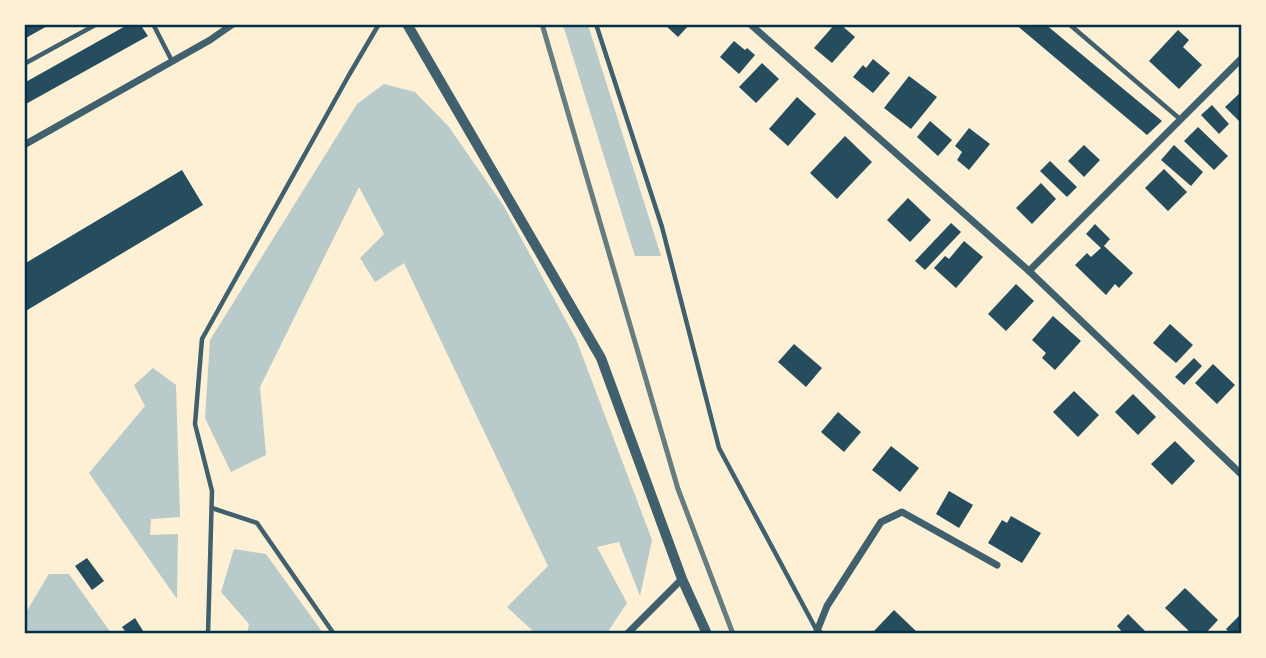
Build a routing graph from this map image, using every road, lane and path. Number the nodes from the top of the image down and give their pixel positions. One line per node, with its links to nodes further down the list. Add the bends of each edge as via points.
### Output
1 (97, 24): 11 (lane)
2 (153, 24): 10 (lane)
3 (233, 24): 10 (street)
4 (379, 24): 16 (lane, via 202,339 195,424 212,491)
5 (407, 24): 18 (street, via 601,358)
6 (596, 24): 19 (lane, via 662,227 719,448)
7 (750, 24): 14 (street)
8 (1069, 24): 12 (lane)
9 (1241, 58): 12 (street)
10 (172, 61): 13 (street)
11 (24, 64)
12 (1180, 119): 14 (street)
13 (24, 145)
14 (1030, 271): 15 (street)
15 (1241, 475)
16 (212, 509): 20 (lane); 21 (lane, via 257,523)
17 (997, 565): 19 (street, via 902,512 881,522 827,606)
18 (682, 579): 22 (street); 23 (street)
19 (819, 632)
20 (208, 634)
21 (334, 634)
22 (627, 634)
23 (707, 634)

